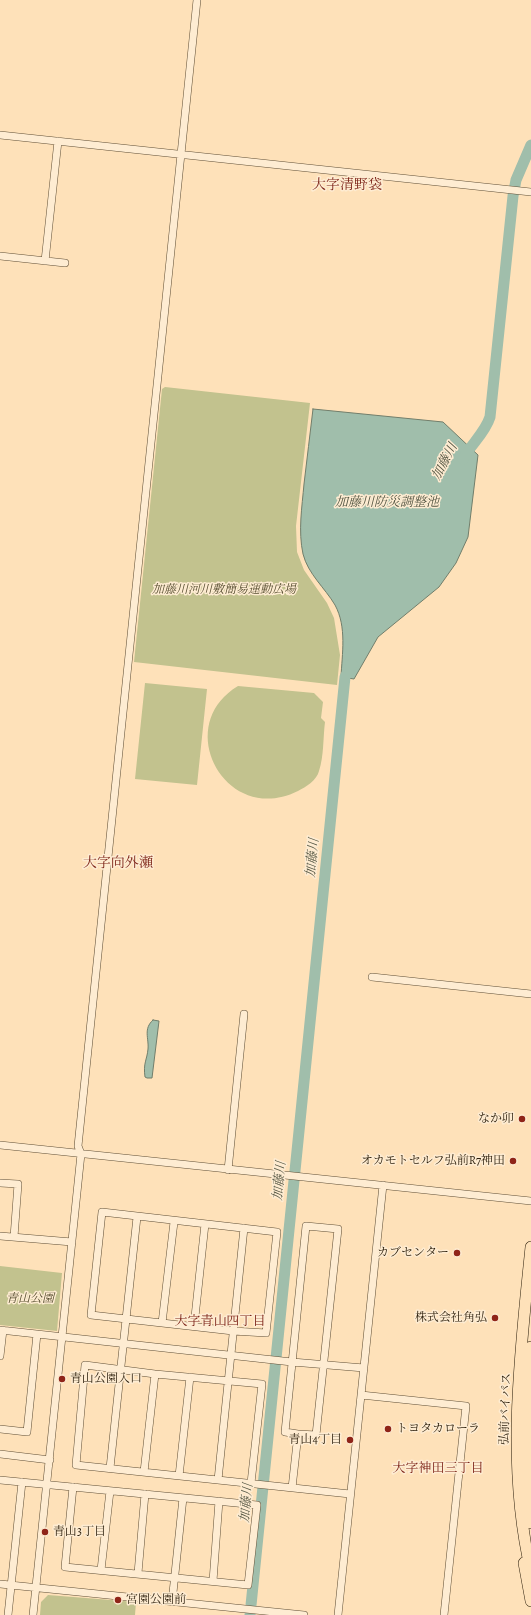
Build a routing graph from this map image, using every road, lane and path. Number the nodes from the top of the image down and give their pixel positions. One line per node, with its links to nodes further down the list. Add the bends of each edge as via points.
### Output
1 (197, 0): 4 (street)
2 (0, 135): 3 (street)
3 (58, 141): 4 (street); 7 (street)
4 (181, 154): 5 (street); 13 (street, via 78,1146)
5 (531, 192)
6 (0, 256): 7 (street)
7 (45, 261): 8 (street)
8 (65, 263)
9 (372, 977): 10 (street)
10 (531, 994)
11 (244, 1014): 14 (street)
12 (0, 1145): 13 (street)
13 (80, 1154): 14 (street); 24 (street)
14 (228, 1170): 16 (street)
15 (0, 1183): 23 (street, via 18,1184)
16 (383, 1185): 17 (street); 40 (street)
17 (531, 1201)
18 (137, 1217): 19 (street); 26 (street); 26 (street, via 102,1212 96,1267 91,1315)
19 (174, 1222): 20 (street); 27 (street)
20 (205, 1224): 21 (street); 28 (street)
21 (244, 1228): 30 (street); 30 (street, via 277,1232 266,1333)
22 (0, 1236): 23 (street)
23 (14, 1237): 24 (street)
24 (72, 1242): 32 (street)
25 (531, 1247): 64 (highway, 弘前バイパス, via 518,1394 518,1472)
26 (126, 1319): 27 (street); 33 (street)
27 (162, 1323): 28 (street)
28 (194, 1326): 30 (street)
29 (1, 1330): 31 (street); 36 (street)
30 (233, 1331): 35 (street)
31 (37, 1334): 32 (street); 45 (street, via 27,1432)
32 (63, 1338): 33 (street); 48 (street)
33 (123, 1343): 35 (street); 39 (street)
34 (531, 1347): 64 (highway, 弘前バイパス, via 527,1403)
35 (231, 1355): 37 (street); 43 (street)
36 (0, 1356)
37 (292, 1362): 38 (street); 38 (street, via 306,1226 338,1229); 46 (street, via 285,1432)
38 (324, 1365): 40 (street); 46 (street, via 316,1435)
39 (120, 1368): 41 (street); 49 (street); 49 (street, via 85,1365 76,1465)
40 (364, 1368): 44 (street)
41 (155, 1374): 42 (street); 50 (street)
42 (190, 1377): 43 (street); 51 (street)
43 (228, 1381): 53 (street); 55 (street, via 262,1384)
44 (361, 1395): 61 (street); 80 (street, via 466,1406)
45 (0, 1429)
46 (298, 1434): 58 (street)
47 (0, 1454): 48 (street)
48 (50, 1460): 56 (street)
49 (110, 1468): 50 (street)
50 (144, 1472): 51 (street)
51 (179, 1476): 53 (street)
52 (0, 1480): 54 (street)
53 (218, 1480): 55 (street)
54 (22, 1482): 56 (street); 71 (street)
55 (254, 1483): 58 (street)
56 (47, 1484): 57 (street); 72 (street)
57 (73, 1487): 59 (street); 65 (street, via 64,1567)
58 (292, 1488): 61 (street)
59 (110, 1491): 60 (street); 65 (street)
60 (145, 1494): 62 (street); 67 (street)
61 (350, 1494): 79 (street)
62 (183, 1498): 63 (street); 68 (street)
63 (219, 1502): 69 (street); 69 (street, via 257,1505 248,1585)
64 (528, 1519): 66 (highway, 弘前バイパス); 73 (highway, via 524,1562)
65 (101, 1570): 67 (street)
66 (531, 1572)
67 (138, 1573): 68 (street)
68 (174, 1577): 69 (street); 74 (street)
69 (213, 1581)
70 (0, 1584): 71 (street)
71 (12, 1585): 72 (street); 76 (street)
72 (36, 1588): 74 (street); 77 (street)
73 (531, 1601)
74 (172, 1602): 75 (street)
75 (226, 1611): 78 (street, via 247,1610)
76 (8, 1615)
77 (33, 1615)
78 (304, 1615)
79 (338, 1615)
80 (444, 1615)

